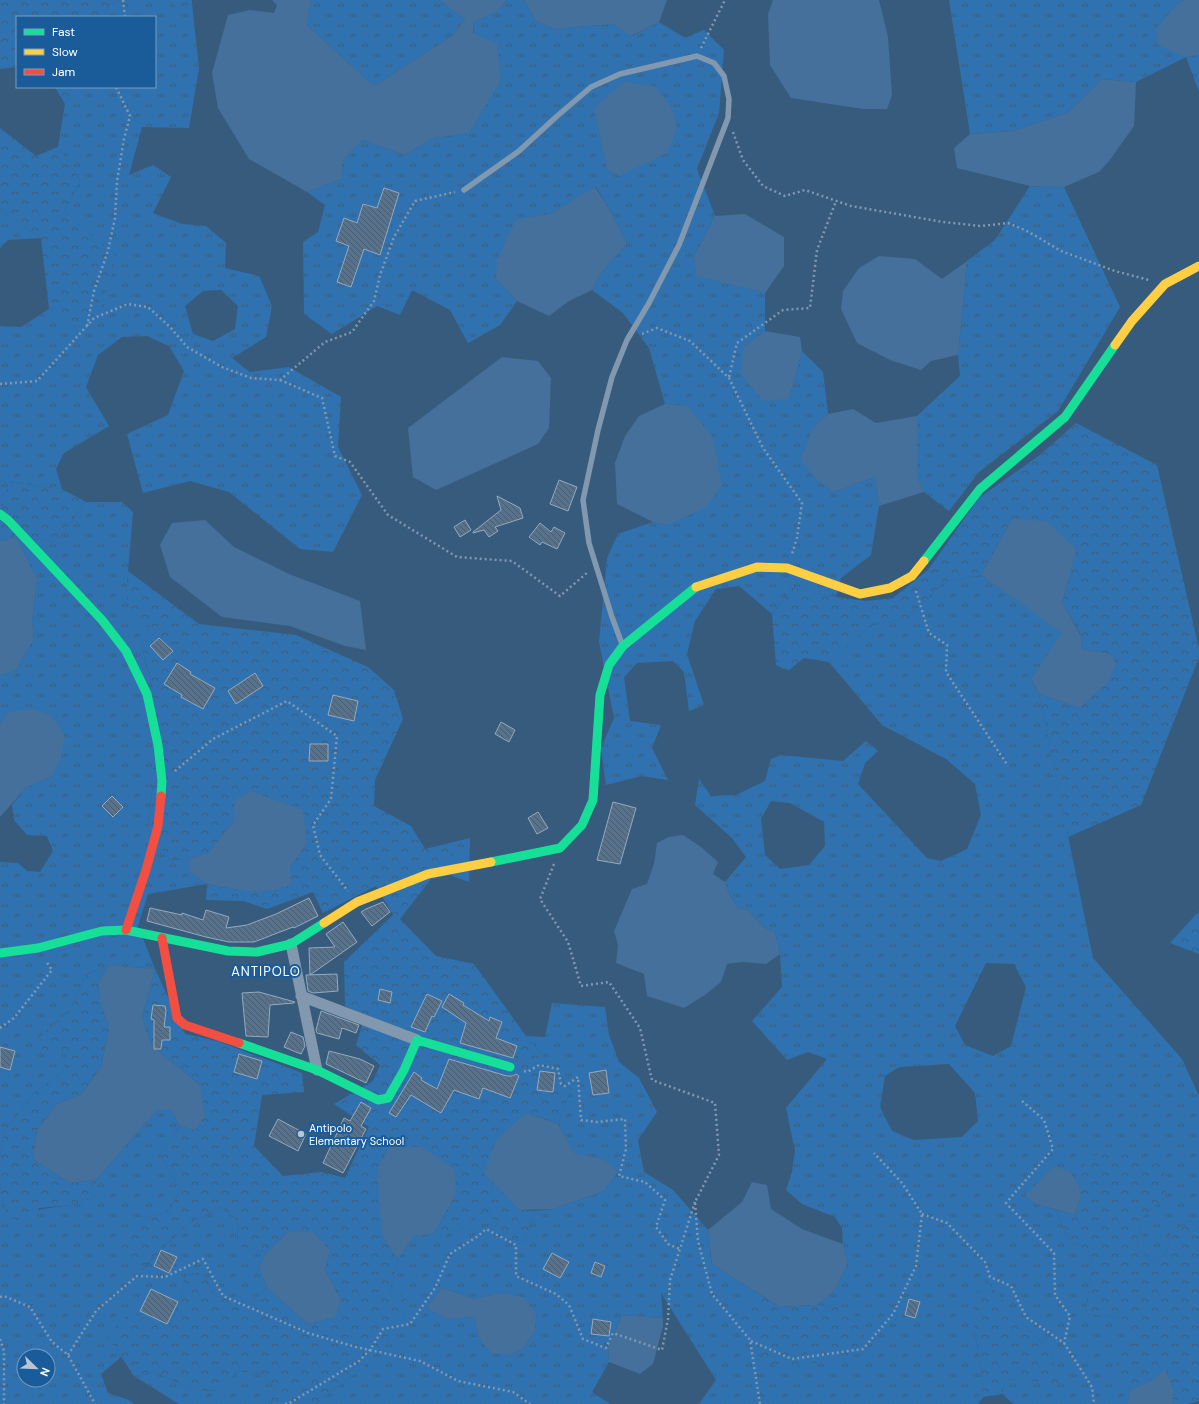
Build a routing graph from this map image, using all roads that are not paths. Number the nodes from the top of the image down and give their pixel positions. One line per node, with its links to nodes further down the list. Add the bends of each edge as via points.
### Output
1 (464, 190): 4 (lane, via 519,151 591,87 620,74 696,56 714,63 724,76 729,99 728,118 679,245 627,340 612,377 583,500 589,543)
2 (1199, 266): 4 (street, via 1165,284 1132,321 1065,417 980,489 912,576 890,588 860,594 787,568 757,567 697,586)
3 (0, 514): 5 (street, via 102,620 126,651 147,694 158,745 162,781 158,826)
4 (623, 646): 7 (street, via 609,665 600,695 593,800 582,825 560,848 428,874 357,902)
5 (126, 930): 6 (street); 8 (street, via 102,931 38,948)
6 (162, 938): 7 (street, via 228,951 257,952); 12 (street, via 177,1018 185,1025)
7 (291, 944): 9 (street)
8 (0, 954)
9 (301, 996): 10 (street); 12 (street)
10 (417, 1040): 11 (street); 12 (street, via 397,1085 388,1098 378,1100)
11 (510, 1067)
12 (317, 1070)

